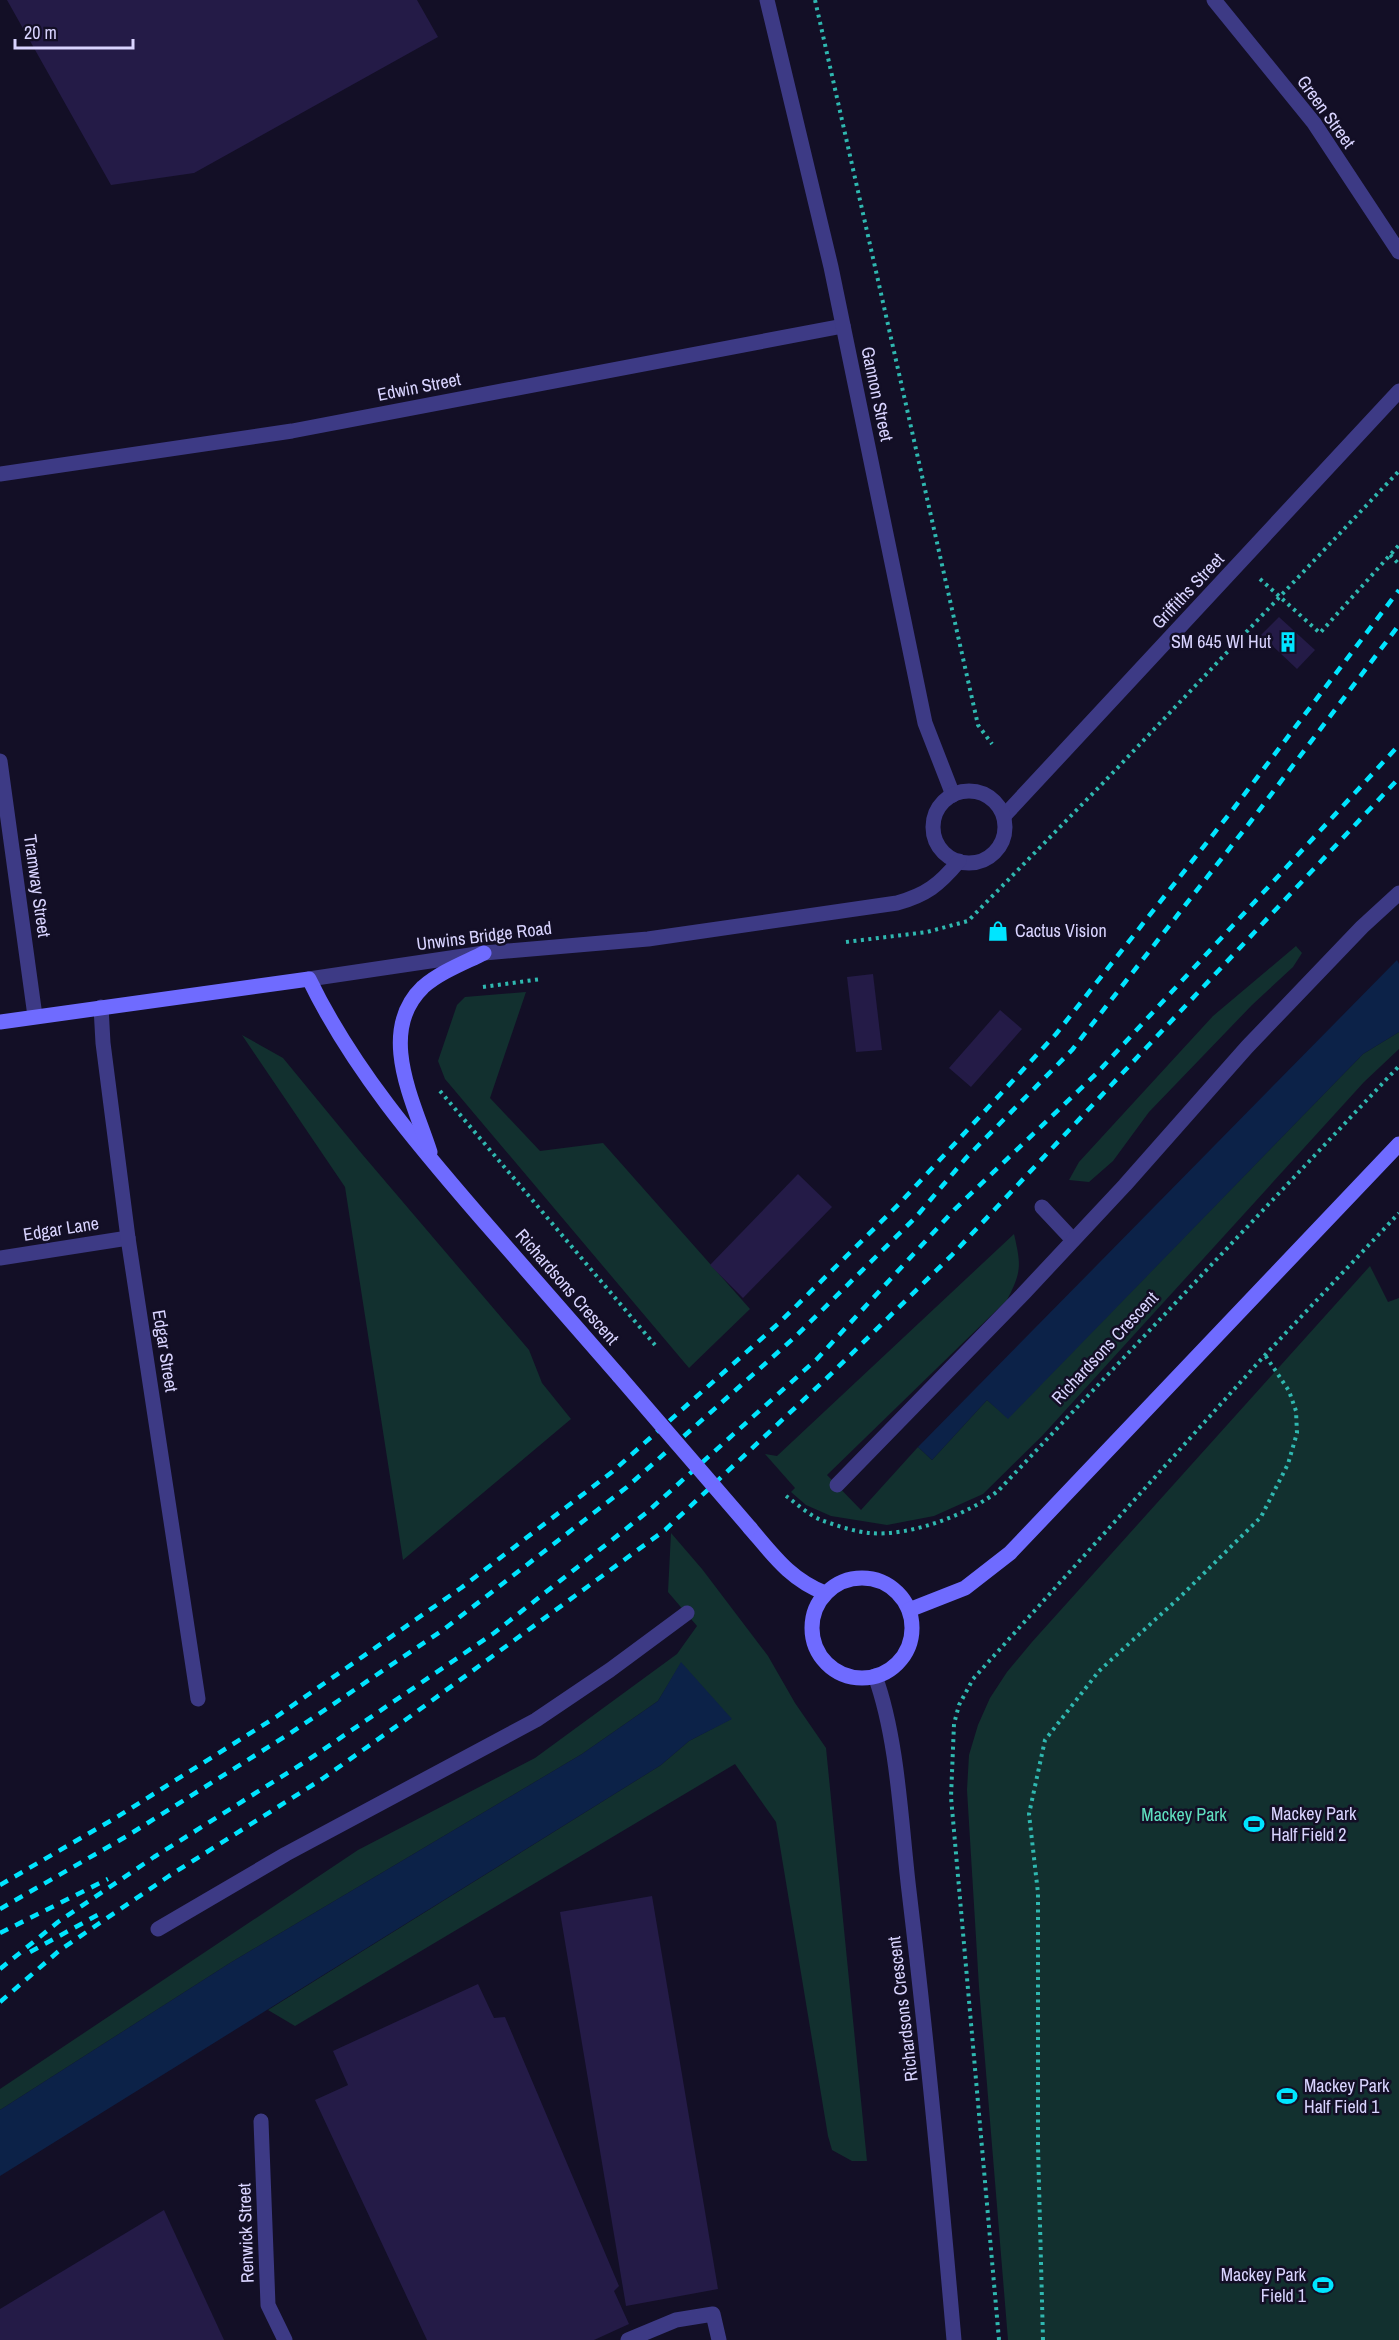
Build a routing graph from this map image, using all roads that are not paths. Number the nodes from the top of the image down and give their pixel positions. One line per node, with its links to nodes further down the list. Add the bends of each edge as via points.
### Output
1 (766, 0): 4 (street, Gannon Street)
2 (1214, 0): 3 (street, Green Street, via 1314,123)
3 (1399, 252)
4 (843, 326): 6 (street, Edwin Street, via 292,431); 8 (street, Gannon Street, via 925,723)
5 (1399, 391): 9 (street, Griffiths Street)
6 (0, 474)
7 (0, 760): 15 (street, Tramway Street)
8 (953, 795): 9 (street, via 973,791 983,794 992,799); 10 (street, via 938,810 933,830 941,849)
9 (1004, 816): 10 (street, via 1006,827 999,848 981,861)
10 (959, 861): 12 (street, Unwins Bridge Road, via 932,889 897,903 648,939)
11 (1399, 892): 21 (street, via 1247,1047)
12 (484, 953): 13 (street, Unwins Bridge Road); 18 (main road, via 423,987 413,999 400,1030 403,1067)
13 (309, 979): 14 (main road, Unwins Bridge Road); 18 (main road, Richardsons Crescent, via 346,1046)
14 (100, 1007): 15 (main road, Unwins Bridge Road); 20 (street, Edgar Street)
15 (35, 1016): 16 (main road, Unwins Bridge Road)
16 (0, 1022)
17 (1399, 1144): 25 (main road, via 1010,1553 965,1588)
18 (434, 1164): 24 (main road, Richardsons Crescent, bridge, via 787,1571)
19 (1042, 1207): 21 (street)
20 (128, 1238): 22 (street, Edgar Lane); 28 (street, Edgar Street)
21 (1073, 1240): 23 (street)
22 (0, 1258)
23 (837, 1485)
24 (825, 1593): 25 (main road, via 838,1583 871,1578 887,1585); 27 (main road, via 812,1622 812,1638 818,1653 843,1674)
25 (909, 1610): 27 (main road, via 910,1643 896,1664)
26 (687, 1613): 29 (street, via 536,1720 286,1854)
27 (875, 1676): 34 (street, Richardsons Crescent, via 884,1700 896,1778 930,2071)
28 (198, 1699)
29 (158, 1929)
30 (261, 2121): 31 (street, Renwick Street, via 268,2306)
31 (285, 2340)
32 (628, 2340): 33 (street, via 676,2320 713,2314)
33 (719, 2340)
34 (954, 2340)

